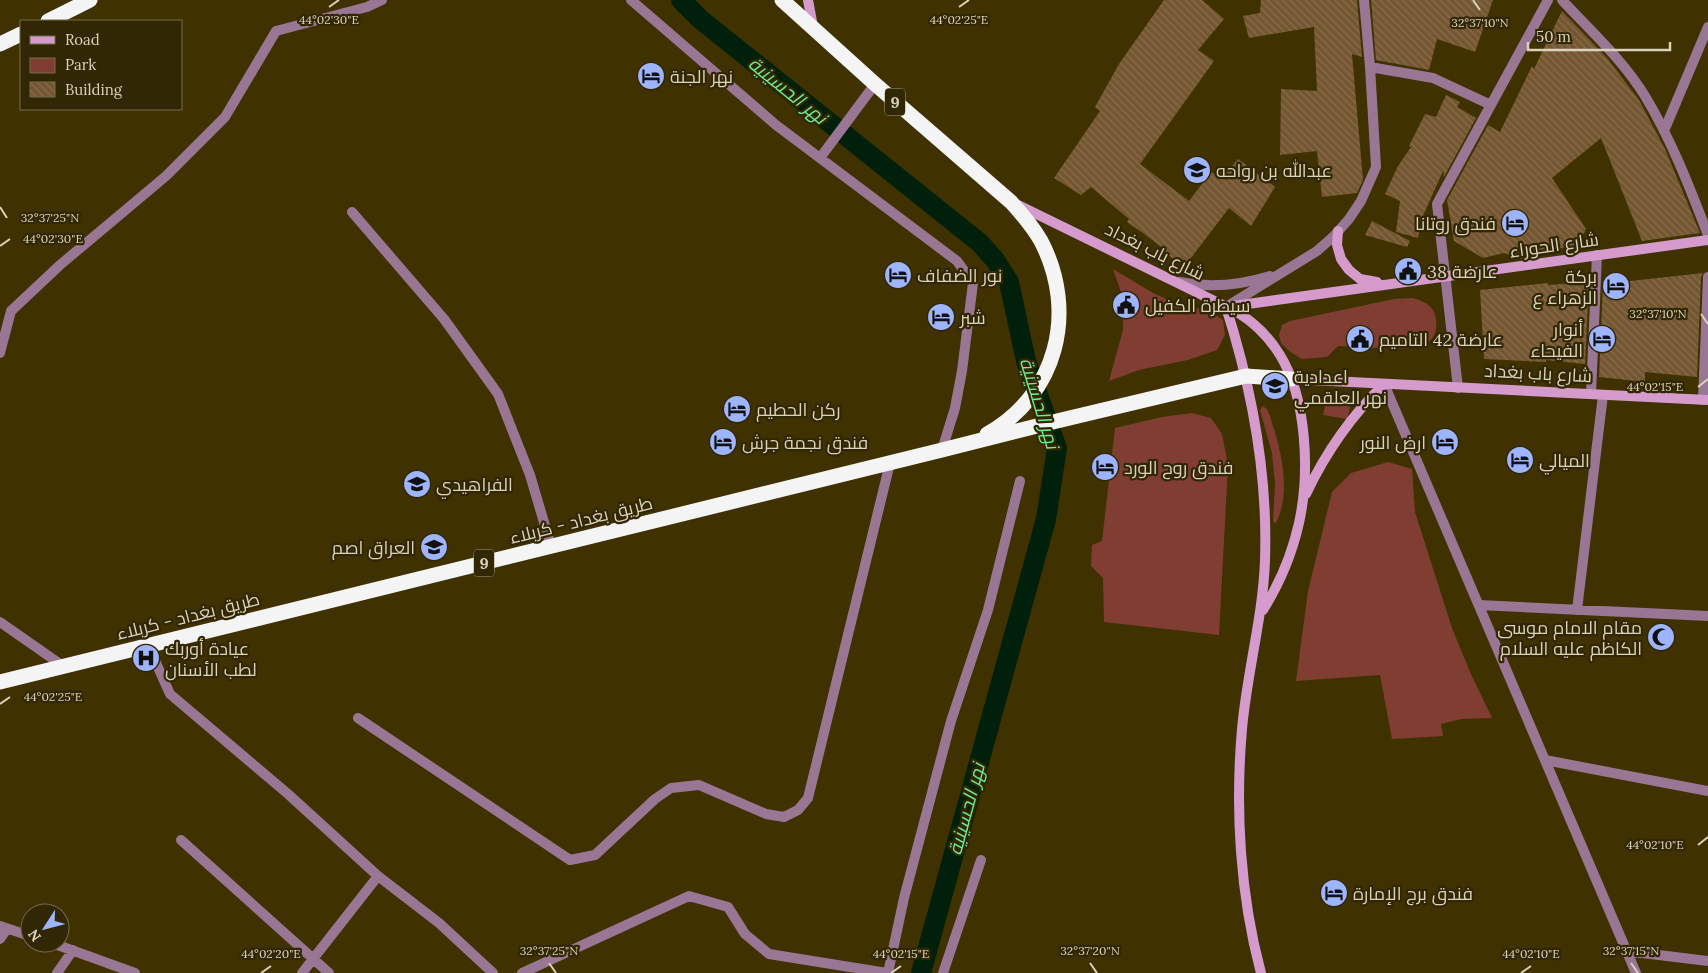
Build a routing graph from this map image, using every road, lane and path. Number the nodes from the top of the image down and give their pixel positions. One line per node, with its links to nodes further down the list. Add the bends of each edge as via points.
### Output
1 (90, 0): 9 (highway)
2 (382, 0): 31 (street, via 367,7 276,31 225,116 166,176 60,265 11,312)
3 (631, 0): 18 (street, via 776,126)
4 (782, 0): 11 (highway, شارع باب بغداد / 9)
5 (808, 0): 11 (main road)
6 (1364, 0): 14 (street)
7 (1548, 0): 16 (street)
8 (1562, 0): 17 (street, via 1644,94)
9 (50, 20)
10 (1708, 27): 17 (street)
11 (813, 28): 15 (highway, شارع باب بغداد / 9)
12 (20, 34): 13 (highway)
13 (0, 44)
14 (1370, 67): 16 (street, via 1434,78); 21 (street, via 1376,167 1361,200)
15 (874, 84): 18 (street); 19 (highway, شارع باب بغداد / 9)
16 (1491, 105): 26 (street, via 1437,204)
17 (1664, 131): 22 (street)
18 (820, 158): 40 (street, via 957,261 973,283 962,371)
19 (1010, 202): 28 (main road, شارع باب بغداد); 39 (highway, 9, via 1041,242 1053,272 1057,335 1046,375 1026,403)
20 (352, 212): 44 (street, via 444,318 498,394 530,475)
21 (1338, 231): 25 (street); 29 (main road, via 1337,246 1349,270 1360,279)
22 (1708, 235)
23 (1708, 240): 24 (main road, شارع الحوراء)
24 (1597, 255): 26 (main road, شارع الحوراء); 36 (street)
25 (1298, 263): 28 (street, via 1268,276 1236,284 1203,285); 30 (street)
26 (1446, 276): 29 (main road, شارع الحوراء); 35 (street)
27 (1708, 277): 38 (street)
28 (1171, 280): 30 (main road, شارع باب بغداد)
29 (1388, 284): 30 (main road, شارع الحوراء)
30 (1226, 307): 32 (main road); 33 (main road, شارع باب بغداد, via 1248,319 1266,336 1281,356)
31 (0, 353)
32 (1246, 376): 33 (highway, طريق بغداد - كربلاء); 39 (highway, طريق بغداد - كربلاء); 47 (main road, via 1260,452 1264,506)
33 (1291, 379): 34 (main road, شارع باب بغداد); 43 (main road, via 1304,439)
34 (1384, 384): 35 (main road, شارع باب بغداد); 43 (main road, via 1340,433); 45 (street)
35 (1458, 388): 36 (main road, شارع باب بغداد)
36 (1591, 394): 37 (main road, شارع باب بغداد)
37 (1603, 395): 38 (main road, شارع باب بغداد); 46 (street)
38 (1706, 400)
39 (992, 434): 40 (highway, طريق بغداد - كربلاء / 9)
40 (942, 450): 41 (highway, طريق بغداد - كربلاء / 9)
41 (890, 463): 44 (highway, طريق بغداد - كربلاء / 9); 53 (street, via 808,798 798,810 784,817 766,814 699,785 671,788 595,856 570,860)
42 (1020, 481): 73 (street, via 988,610 951,720 904,898)
43 (1303, 500): 47 (main road, via 1295,540 1284,570)
44 (550, 546): 50 (highway, طريق بغداد - كربلاء / 9)
45 (1479, 605): 46 (street); 54 (street)
46 (1577, 610): 48 (street)
47 (1261, 614): 75 (main road, via 1249,671 1239,788 1247,905)
48 (1708, 616)
49 (0, 622): 51 (street)
50 (148, 645): 51 (highway, طريق بغداد - كربلاء / 9); 58 (street, via 170,694)
51 (63, 666): 52 (highway, طريق بغداد - كربلاء / 9)
52 (0, 682)
53 (358, 718)
54 (1545, 760): 55 (street); 64 (street)
55 (1708, 791)
56 (181, 840): 65 (street)
57 (981, 860): 74 (street)
58 (378, 876): 65 (street); 71 (street, via 439,923)
59 (3, 928): 60 (street); 61 (street)
60 (20, 933)
61 (0, 939)
62 (70, 949): 63 (street)
63 (73, 950): 67 (street); 68 (street)
64 (1626, 951): 66 (street); 76 (street)
65 (314, 958): 69 (street); 70 (street)
66 (1708, 961)
67 (57, 973)
68 (135, 973)
69 (302, 973)
70 (329, 973)
71 (493, 973)
72 (522, 973): 73 (street, via 689,896 728,907 745,934 769,954)
73 (888, 973)
74 (943, 973)
75 (1261, 973)
76 (1636, 973)

